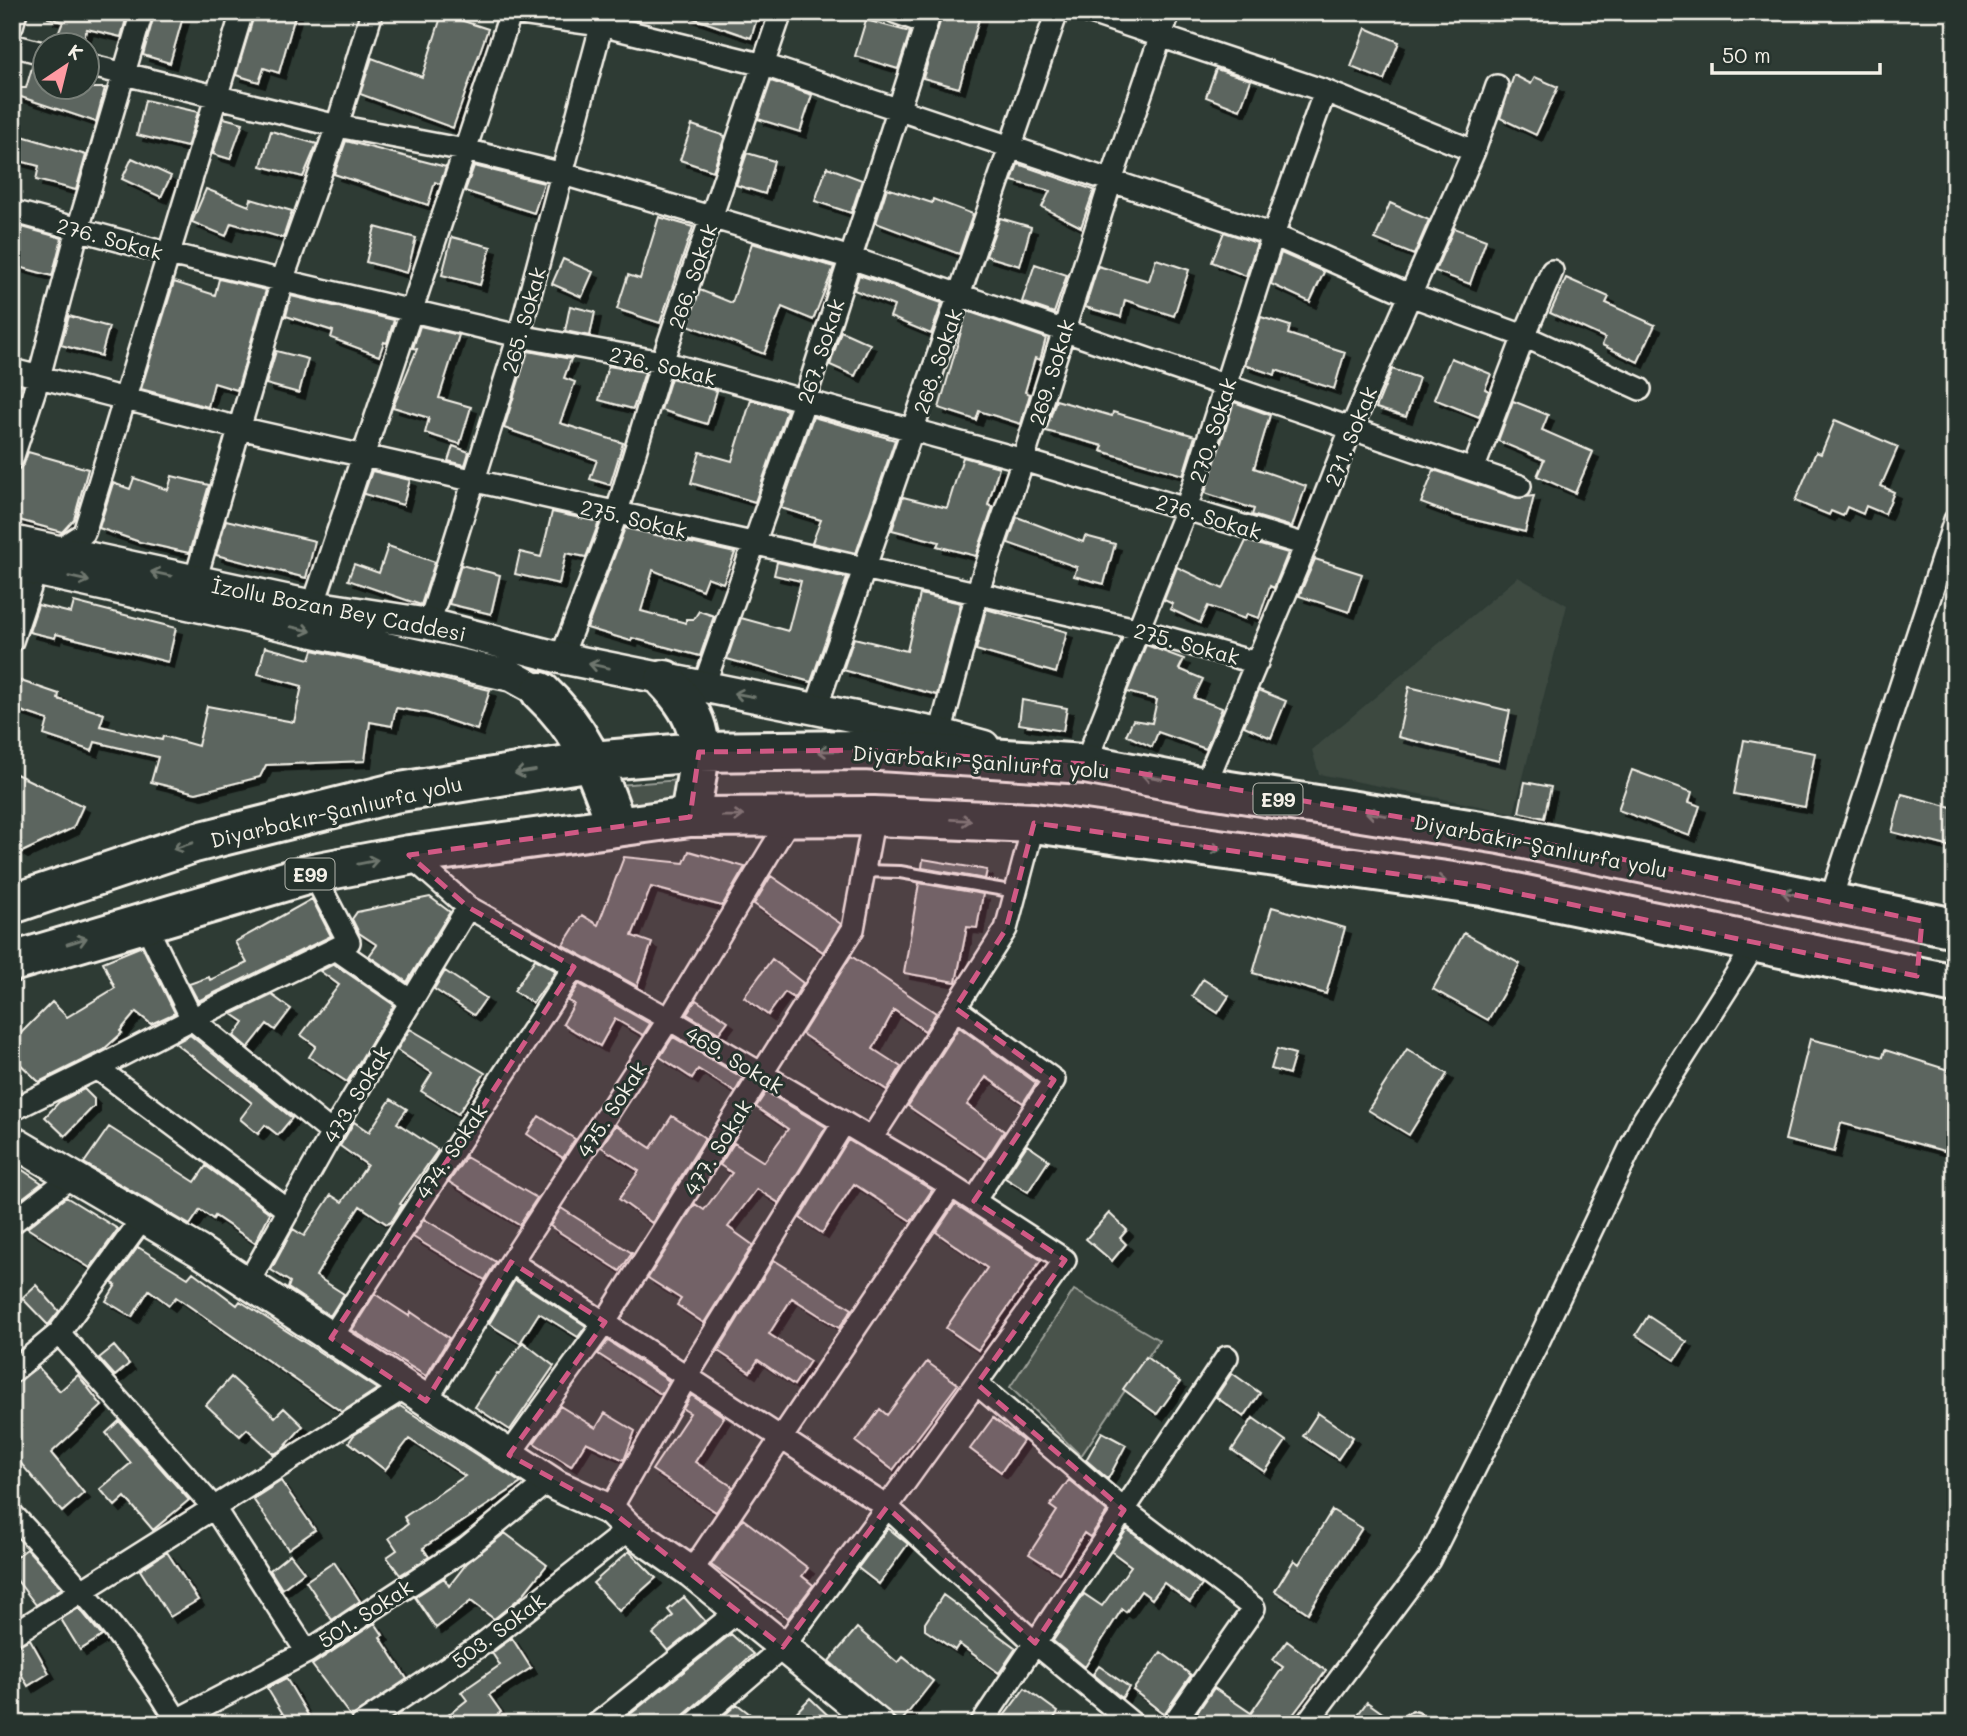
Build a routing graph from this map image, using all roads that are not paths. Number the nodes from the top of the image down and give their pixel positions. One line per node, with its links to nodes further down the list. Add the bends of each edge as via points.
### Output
1 (16, 12): 13 (street)
2 (142, 12): 19 (street)
3 (243, 12): 22 (street)
4 (372, 12): 24 (street)
5 (781, 12): 17 (street, 266. Sokak)
6 (895, 12): 12 (street)
7 (1057, 12): 25 (street, 268. Sokak)
8 (1087, 12): 14 (street)
9 (1169, 12): 14 (street, 269. Sokak)
10 (509, 13): 11 (street); 26 (street)
11 (603, 18): 17 (street); 28 (street, 265. Sokak)
12 (928, 18): 23 (street, 267. Sokak)
13 (12, 26)
14 (1161, 38): 21 (street); 29 (street, 269. Sokak)
15 (12, 45): 16 (street)
16 (32, 50)
17 (764, 65): 23 (street); 31 (street, 266. Sokak)
18 (102, 69): 19 (street)
19 (124, 75): 22 (street); 32 (street)
20 (1497, 86): 27 (street, 271. Sokak)
21 (1325, 91): 27 (street); 33 (street, 270. Sokak)
22 (217, 97): 24 (street); 34 (street)
23 (900, 110): 25 (street); 35 (street, 267. Sokak)
24 (337, 126): 26 (street); 37 (street)
25 (1011, 147): 29 (street); 38 (street, 268. Sokak)
26 (465, 150): 28 (street); 40 (street)
27 (1474, 151): 39 (street, 271. Sokak)
28 (563, 174): 31 (street); 42 (street, 265. Sokak)
29 (1111, 181): 33 (street); 41 (street, 269. Sokak)
30 (12, 211): 32 (street, 276. Sokak)
31 (712, 219): 35 (street); 44 (street, 266. Sokak)
32 (78, 229): 34 (street, 276. Sokak); 46 (street)
33 (1273, 235): 39 (street); 47 (street, 270. Sokak)
34 (169, 254): 37 (street, 276. Sokak); 49 (street)
35 (851, 258): 38 (street); 50 (street, 267. Sokak)
36 (1552, 271): 43 (street)
37 (283, 278): 40 (street, 276. Sokak); 51 (street)
38 (959, 295): 41 (street); 53 (street, 268. Sokak)
39 (1410, 295): 43 (street); 52 (street, 271. Sokak)
40 (410, 311): 42 (street, 276. Sokak); 54 (street)
41 (1064, 331): 47 (street); 56 (street, 269. Sokak)
42 (519, 336): 44 (street, 276. Sokak); 58 (street, 265. Sokak)
43 (1524, 336): 48 (street); 57 (street)
44 (662, 362): 50 (street, 276. Sokak); 61 (street, 266. Sokak)
45 (12, 370): 46 (street, 275. Sokak)
46 (39, 377): 49 (street, 275. Sokak); 55 (street)
47 (1226, 387): 52 (street); 60 (street, 270. Sokak)
48 (1640, 389)
49 (125, 399): 51 (street, 275. Sokak); 66 (street, via 84,533)
50 (804, 402): 53 (street, 276. Sokak); 64 (street, 267. Sokak)
51 (239, 428): 54 (street, 275. Sokak); 68 (street)
52 (1351, 429): 57 (street); 65 (street, 271. Sokak)
53 (913, 431): 56 (street, 276. Sokak); 67 (street, 268. Sokak)
54 (363, 455): 58 (street, 275. Sokak); 70 (street)
55 (12, 459)
56 (1023, 460): 60 (street, 276. Sokak); 69 (street, 269. Sokak)
57 (1473, 470): 59 (street)
58 (475, 479): 61 (street, 275. Sokak); 71 (street, 265. Sokak)
59 (1520, 486)
60 (1186, 509): 65 (street, 276. Sokak); 72 (street, 270. Sokak)
61 (616, 515): 64 (street, 275. Sokak); 74 (street, 266. Sokak)
62 (1955, 520): 94 (street)
63 (12, 541): 66 (main road, İzollu Bozan Bey Caddesi)
64 (754, 544): 67 (street, 275. Sokak); 77 (street, 267. Sokak)
65 (1306, 545): 75 (street, 271. Sokak)
66 (35, 562): 68 (main road, İzollu Bozan Bey Caddesi, one-way to 66); 73 (street); 78 (main road, İzollu Bozan Bey Caddesi, one-way to 78, via 512,676)
67 (865, 568): 69 (street, 275. Sokak); 79 (street, 268. Sokak)
68 (195, 581): 70 (main road, İzollu Bozan Bey Caddesi)
69 (977, 593): 72 (street, 275. Sokak); 80 (street, 269. Sokak)
70 (313, 606): 71 (main road, İzollu Bozan Bey Caddesi)
71 (429, 624): 74 (main road, İzollu Bozan Bey Caddesi)
72 (1136, 629): 75 (street, 275. Sokak); 83 (street, 270. Sokak)
73 (12, 641)
74 (561, 658): 76 (main road, İzollu Bozan Bey Caddesi, one-way to 74)
75 (1257, 663): 84 (street, 271. Sokak)
76 (665, 680): 77 (main road, İzollu Bozan Bey Caddesi); 81 (highway, via 686,701 696,721)
77 (703, 688): 79 (main road, İzollu Bozan Bey Caddesi, one-way to 77)
78 (541, 692): 82 (highway, via 568,717)
79 (816, 709): 80 (main road, İzollu Bozan Bey Caddesi)
80 (940, 734): 83 (main road, İzollu Bozan Bey Caddesi)
81 (699, 752): 82 (highway, Diyarbakır-Şanlıurfa yolu / E99); 83 (highway, Diyarbakır-Şanlıurfa yolu / E99, one-way to 81, via 864,750); 87 (highway)
82 (592, 761): 89 (highway); 95 (highway, Diyarbakır-Şanlıurfa yolu / E99, one-way to 95, via 367,800 194,843)
83 (1067, 764): 84 (highway, Diyarbakır-Şanlıurfa yolu / E99, one-way to 83)
84 (1204, 787): 94 (highway, Diyarbakır-Şanlıurfa yolu / E99, one-way to 84, via 1500,834)
85 (792, 815): 86 (highway, E99); 87 (highway, E99, one-way to 85); 108 (street, 475. Sokak)
86 (874, 816): 88 (highway, E99, one-way to 88); 91 (street, 477. Sokak)
87 (690, 817): 89 (highway, E99)
88 (1034, 823): 93 (street); 99 (highway, E99, one-way to 99, via 1482,886)
89 (617, 827): 90 (highway, E99)
90 (409, 855): 92 (highway, E99, one-way to 90); 96 (street, 469. Sokak)
91 (864, 871): 93 (lane, via 900,872); 110 (street, 477. Sokak, via 853,929)
92 (313, 873): 97 (highway, E99); 100 (street, via 349,942)
93 (1016, 892): 106 (street, via 1006,929)
94 (1830, 902): 98 (highway, Diyarbakır-Şanlıurfa yolu / E99)
95 (12, 904)
96 (468, 907): 102 (street, 469. Sokak); 105 (street, 473. Sokak)
97 (144, 921): 101 (highway, E99, one-way to 97); 107 (street)
98 (1939, 924): 103 (highway)
99 (1756, 943): 103 (highway, E99); 155 (street, via 1643,1121 1429,1560)
100 (336, 948): 105 (street); 107 (street)
101 (12, 962)
102 (574, 967): 108 (street, 469. Sokak); 126 (street, 474. Sokak)
103 (1917, 976): 104 (highway, E99)
104 (1955, 984)
105 (411, 1001): 113 (street, 473. Sokak)
106 (955, 1008): 114 (street); 118 (street, via 1054,1080)
107 (192, 1019): 109 (street); 113 (street)
108 (669, 1019): 110 (street, 469. Sokak); 122 (street, 475. Sokak)
109 (97, 1068): 111 (street); 119 (street)
110 (762, 1075): 112 (street, 469. Sokak); 124 (street, 477. Sokak)
111 (12, 1110)
112 (843, 1124): 114 (street, 469. Sokak); 129 (street)
113 (332, 1133): 119 (street, 473. Sokak)
114 (871, 1139): 117 (street, 469. Sokak)
115 (12, 1141): 116 (main road)
116 (72, 1176): 120 (main road); 121 (street)
117 (951, 1186): 118 (street, 469. Sokak); 132 (street)
118 (974, 1201): 130 (street, 469. Sokak, via 1065,1259)
119 (289, 1211): 123 (street, 473. Sokak)
120 (143, 1218): 123 (main road); 125 (street)
121 (12, 1223)
122 (512, 1262): 124 (street); 131 (street, 475. Sokak)
123 (248, 1283): 126 (main road)
124 (605, 1322): 129 (street); 133 (street, 477. Sokak)
125 (60, 1333): 128 (street); 136 (street)
126 (331, 1338): 131 (main road)
127 (1227, 1357): 137 (street)
128 (12, 1372)
129 (687, 1376): 132 (street); 139 (street)
130 (977, 1384): 135 (street); 137 (street)
131 (416, 1394): 133 (main road); 136 (street)
132 (782, 1436): 135 (street); 140 (street)
133 (509, 1455): 134 (main road)
134 (548, 1481): 139 (main road); 146 (street, 501. Sokak, via 466,1548)
135 (887, 1507): 144 (street); 145 (street)
136 (215, 1508): 141 (street); 146 (street)
137 (1124, 1510): 144 (street); 154 (street, via 1254,1608)
138 (12, 1514): 141 (street)
139 (620, 1519): 140 (main road); 149 (street, 503. Sokak, via 484,1643)
140 (691, 1572): 142 (main road)
141 (83, 1589): 143 (street); 147 (street)
142 (737, 1612): 145 (main road); 150 (street)
143 (12, 1635)
144 (1035, 1643): 152 (street); 153 (street)
145 (783, 1647): 148 (main road); 151 (street)
146 (307, 1651): 147 (street, 501. Sokak)
147 (175, 1722)
148 (877, 1723)
149 (362, 1724)
150 (597, 1724)
151 (694, 1724)
152 (981, 1724)
153 (1133, 1724)
154 (1173, 1724)
155 (1306, 1724)

